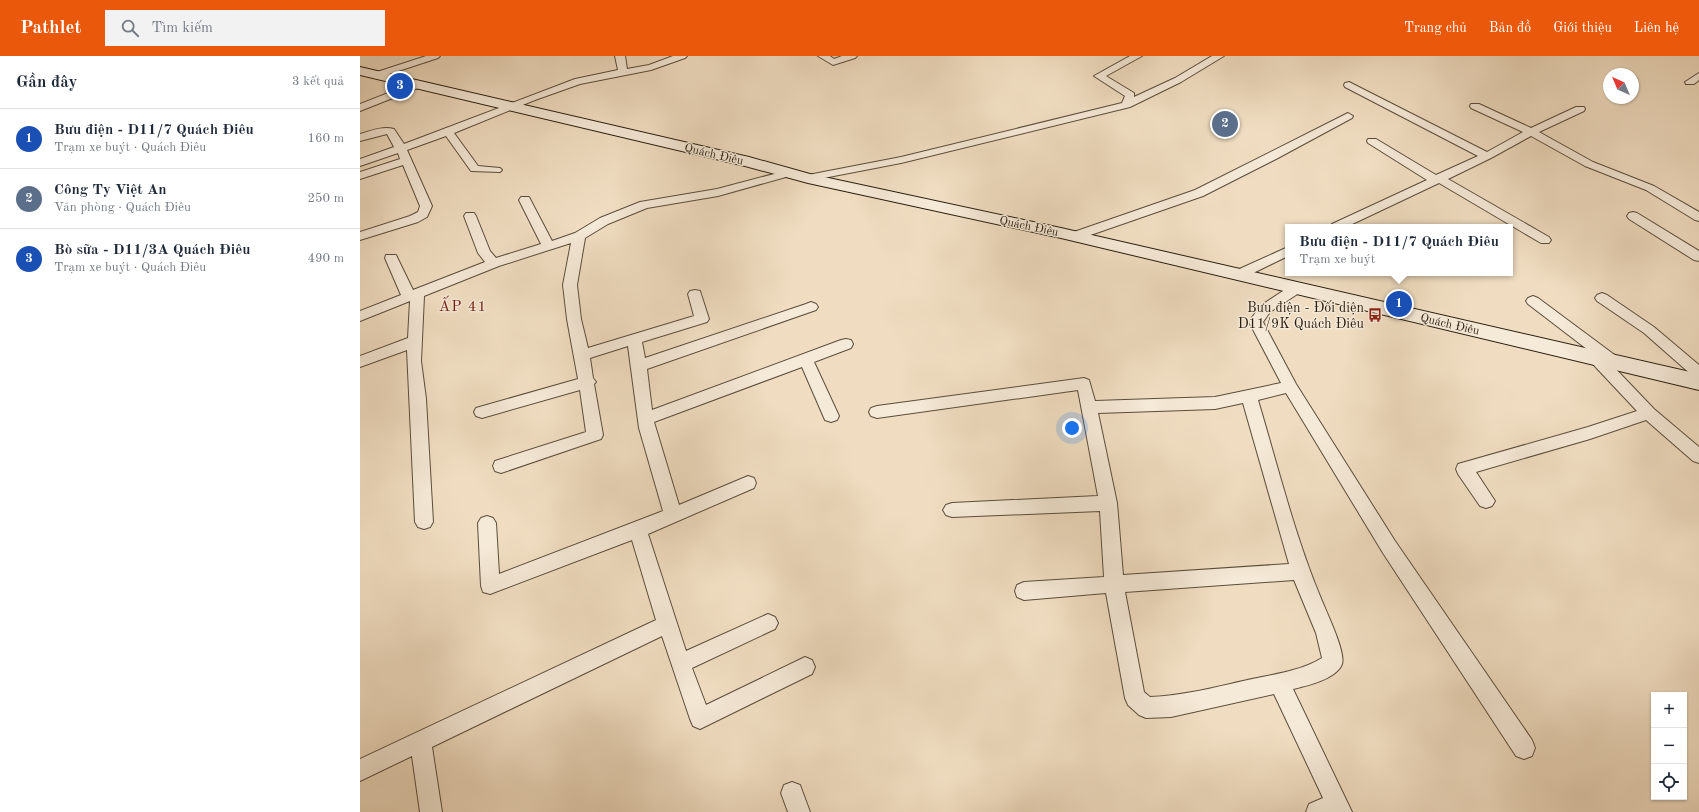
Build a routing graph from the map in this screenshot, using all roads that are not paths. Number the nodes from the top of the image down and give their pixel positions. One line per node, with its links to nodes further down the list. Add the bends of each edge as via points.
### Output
1 (435, 56): 10 (street)
2 (620, 56): 9 (street)
3 (682, 56): 9 (street)
4 (823, 56): 5 (street, via 833,62)
5 (852, 56)
6 (1137, 56): 15 (street, via 1099,76 1130,95)
7 (1219, 56): 15 (street, via 1178,80)
8 (360, 71): 10 (main road, Quách Điêu)
9 (623, 73): 16 (street, via 578,81)
10 (377, 75): 13 (main road, Quách Điêu)
11 (1699, 76): 12 (street)
12 (1690, 82)
13 (418, 84): 16 (main road, Quách Điêu); 18 (street)
14 (1349, 86): 26 (street)
15 (1126, 105): 32 (street, via 901,160)
16 (512, 106): 21 (street); 30 (main road, Quách Điêu)
17 (1475, 106): 22 (street)
18 (360, 108)
19 (1580, 109): 22 (street)
20 (1348, 116): 41 (street, via 1199,193)
21 (448, 132): 25 (street); 29 (street, via 475,169)
22 (1530, 132): 26 (street); 37 (street, via 1589,164 1650,188)
23 (360, 138): 25 (street, via 390,131)
24 (1372, 141): 33 (street)
25 (401, 148): 27 (street); 28 (street)
26 (1486, 156): 33 (street)
27 (407, 160): 31 (street); 39 (street, via 426,206 423,214)
28 (360, 163)
29 (496, 170)
30 (789, 173): 32 (main road, Quách Điêu); 40 (street, via 718,192 644,205 604,221)
31 (360, 176)
32 (808, 178): 41 (main road, Quách Điêu)
33 (1437, 179): 38 (street); 42 (street)
34 (525, 200): 43 (street)
35 (470, 216): 47 (street, via 484,253)
36 (1633, 216): 45 (street)
37 (1699, 218)
38 (1342, 224)
39 (360, 236)
40 (579, 236): 43 (street); 59 (street, via 570,285)
41 (1075, 236): 48 (main road, Quách Điêu)
42 (1545, 240)
43 (548, 246): 47 (street)
44 (1285, 252): 48 (street)
45 (1699, 257)
46 (391, 258): 51 (street)
47 (494, 263): 51 (street)
48 (1240, 274): 49 (main road, Quách Điêu)
49 (1296, 288): 60 (main road, Quách Điêu); 68 (street, via 1265,309 1256,322)
50 (695, 294): 56 (street, via 702,319)
51 (413, 295): 55 (street); 57 (street)
52 (1602, 298): 65 (street, via 1649,330)
53 (1533, 300): 63 (street)
54 (811, 307): 64 (street)
55 (360, 316)
56 (634, 339): 59 (street); 64 (street)
57 (415, 341): 62 (street); 83 (street)
58 (846, 344): 61 (street)
59 (582, 355): 66 (street)
60 (1594, 357): 63 (main road, Quách Điêu); 73 (street)
61 (806, 360): 74 (street); 75 (street)
62 (360, 362)
63 (1613, 362): 67 (main road, Quách Điêu)
64 (639, 366): 75 (street)
65 (1699, 373)
66 (588, 382): 71 (street); 77 (street, via 596,435)
67 (1699, 382)
68 (1290, 388): 69 (street); 95 (street, via 1389,547)
69 (1249, 396): 70 (street, via 1215,403); 86 (street)
70 (1089, 407): 72 (street, via 1084,384); 80 (street)
71 (482, 412)
72 (877, 412)
73 (1648, 413): 76 (street); 79 (street, via 1590,433 1464,469)
74 (832, 416)
75 (646, 419): 82 (street)
76 (1699, 456)
77 (501, 466)
78 (748, 483): 82 (street)
79 (1486, 501)
80 (1108, 503): 81 (street); 87 (street)
81 (952, 510)
82 (672, 516): 85 (street)
83 (424, 522)
84 (487, 523): 85 (street, via 490,586)
85 (638, 530): 90 (street)
86 (1300, 571): 87 (street); 93 (street, via 1326,634 1333,662 1316,673)
87 (1114, 584): 88 (street); 93 (street, via 1135,698 1146,708 1171,708)
88 (1024, 591)
89 (768, 623): 91 (street)
90 (668, 624): 91 (street); 94 (street)
91 (681, 663): 92 (street, via 700,719)
92 (805, 667)
93 (1280, 683): 97 (street)
94 (421, 741): 96 (street); 98 (street)
95 (1524, 748)
96 (360, 770)
97 (1331, 809)
98 (431, 812)

